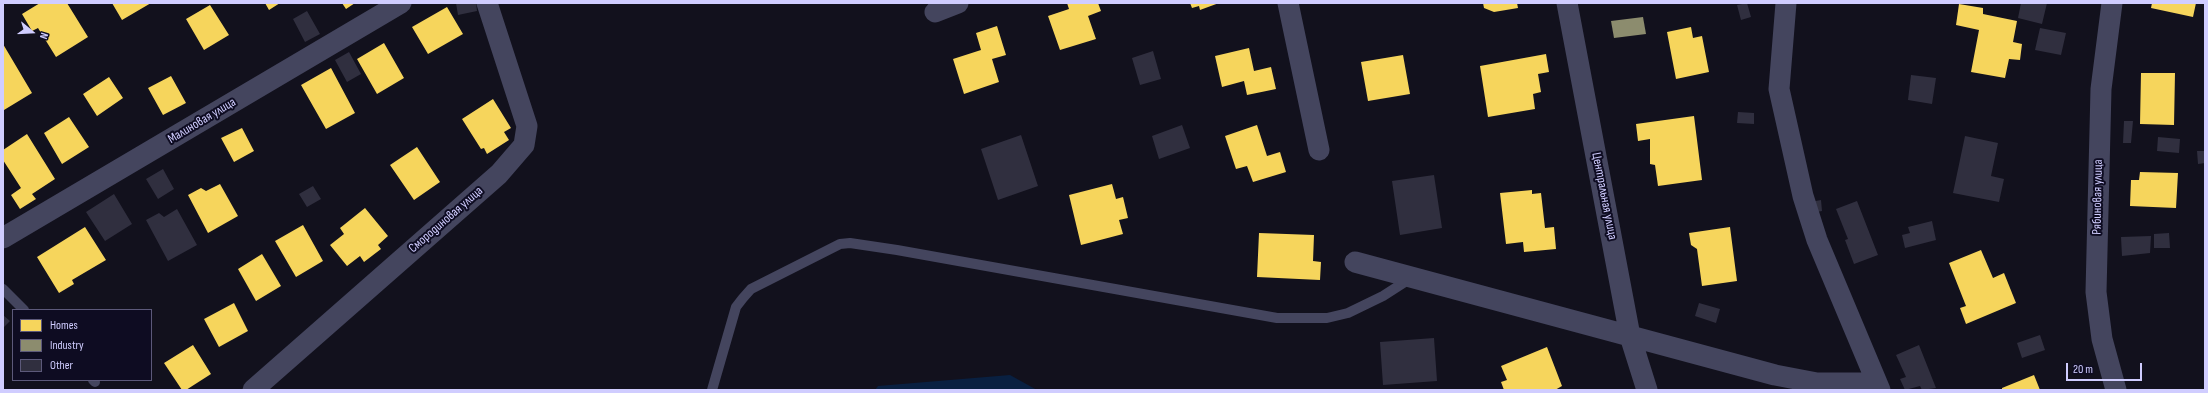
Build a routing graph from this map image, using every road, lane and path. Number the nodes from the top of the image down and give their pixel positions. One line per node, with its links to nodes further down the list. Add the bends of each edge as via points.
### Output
1 (401, 3): 10 (street, Малиновая улица)
2 (487, 3): 18 (street, Смородиновая улица, via 528,126 524,145 498,174)
3 (958, 3): 8 (street)
4 (1288, 3): 9 (street)
5 (1567, 3): 15 (street, Центральная улица)
6 (1786, 3): 16 (street, via 1779,89 1803,196 1817,240)
7 (2112, 3): 20 (street, Рябиновая улица, via 2101,89 2096,292 2102,339)
8 (935, 12)
9 (1319, 150)
10 (3, 238)
11 (1355, 262): 12 (street)
12 (1413, 277): 15 (street); 19 (lane, via 1383,296 1348,313 1327,318 1277,318 897,250 850,243 840,244 751,289 742,298 736,307)
13 (3, 289): 14 (lane)
14 (23, 309)
15 (1630, 336): 16 (street, via 1775,375 1817,383); 17 (street, Центральная улица)
16 (1878, 386)
17 (1646, 389)
18 (253, 390)
19 (712, 390)
20 (2116, 390)

